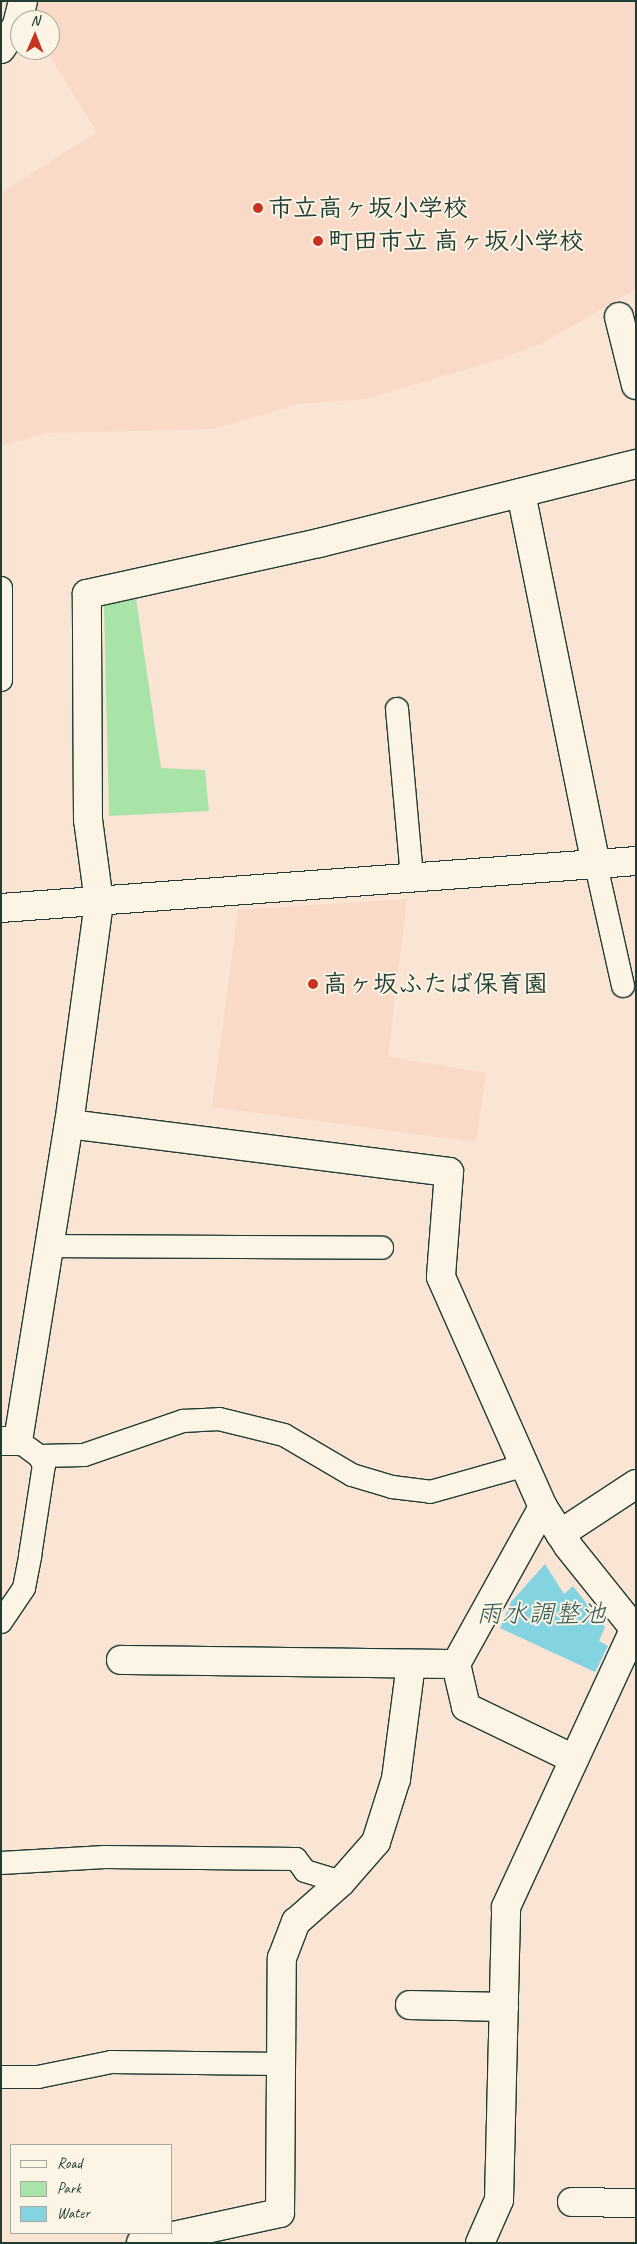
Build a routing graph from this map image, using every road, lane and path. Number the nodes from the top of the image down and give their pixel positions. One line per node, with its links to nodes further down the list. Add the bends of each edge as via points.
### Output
1 (22, 1): 2 (street, via 18,25)
2 (1, 49)
3 (619, 318): 4 (street)
4 (636, 385)
5 (636, 464): 6 (street)
6 (521, 493): 11 (street); 13 (street, via 319,543 87,594 88,820)
7 (1, 588): 8 (lane)
8 (1, 680)
9 (397, 709): 12 (lane)
10 (636, 861): 11 (street)
11 (596, 865): 12 (street); 15 (lane)
12 (412, 878): 13 (street)
13 (99, 902): 14 (street); 16 (street)
14 (1, 908)
15 (623, 986)
16 (69, 1124): 17 (street); 20 (street, via 449,1172 441,1277)
17 (50, 1246): 18 (lane); 19 (street)
18 (382, 1248)
19 (19, 1446): 20 (lane, via 84,1455 183,1421 219,1419 284,1435 352,1475 392,1487 430,1492); 24 (lane, via 44,1465 24,1588)
20 (526, 1464): 22 (street)
21 (636, 1484): 23 (street)
22 (543, 1507): 23 (street); 28 (street)
23 (560, 1534): 25 (street)
24 (1, 1622)
25 (635, 1631): 29 (street)
26 (120, 1660): 27 (street)
27 (412, 1664): 28 (street); 31 (street, via 396,1779 376,1842)
28 (456, 1664): 29 (street, via 466,1707)
29 (574, 1759): 33 (street, via 506,1907)
30 (1, 1863): 31 (lane, via 105,1857 296,1859 305,1871)
31 (341, 1882): 34 (street, via 296,1922 282,1958)
32 (410, 2005): 33 (street)
33 (504, 2007): 39 (street, via 499,2200)
34 (281, 2064): 35 (lane, via 110,2062 38,2077); 38 (street, via 280,2213)
35 (1, 2076)
36 (572, 2202): 37 (street)
37 (636, 2203)
38 (141, 2243)
39 (480, 2243)

